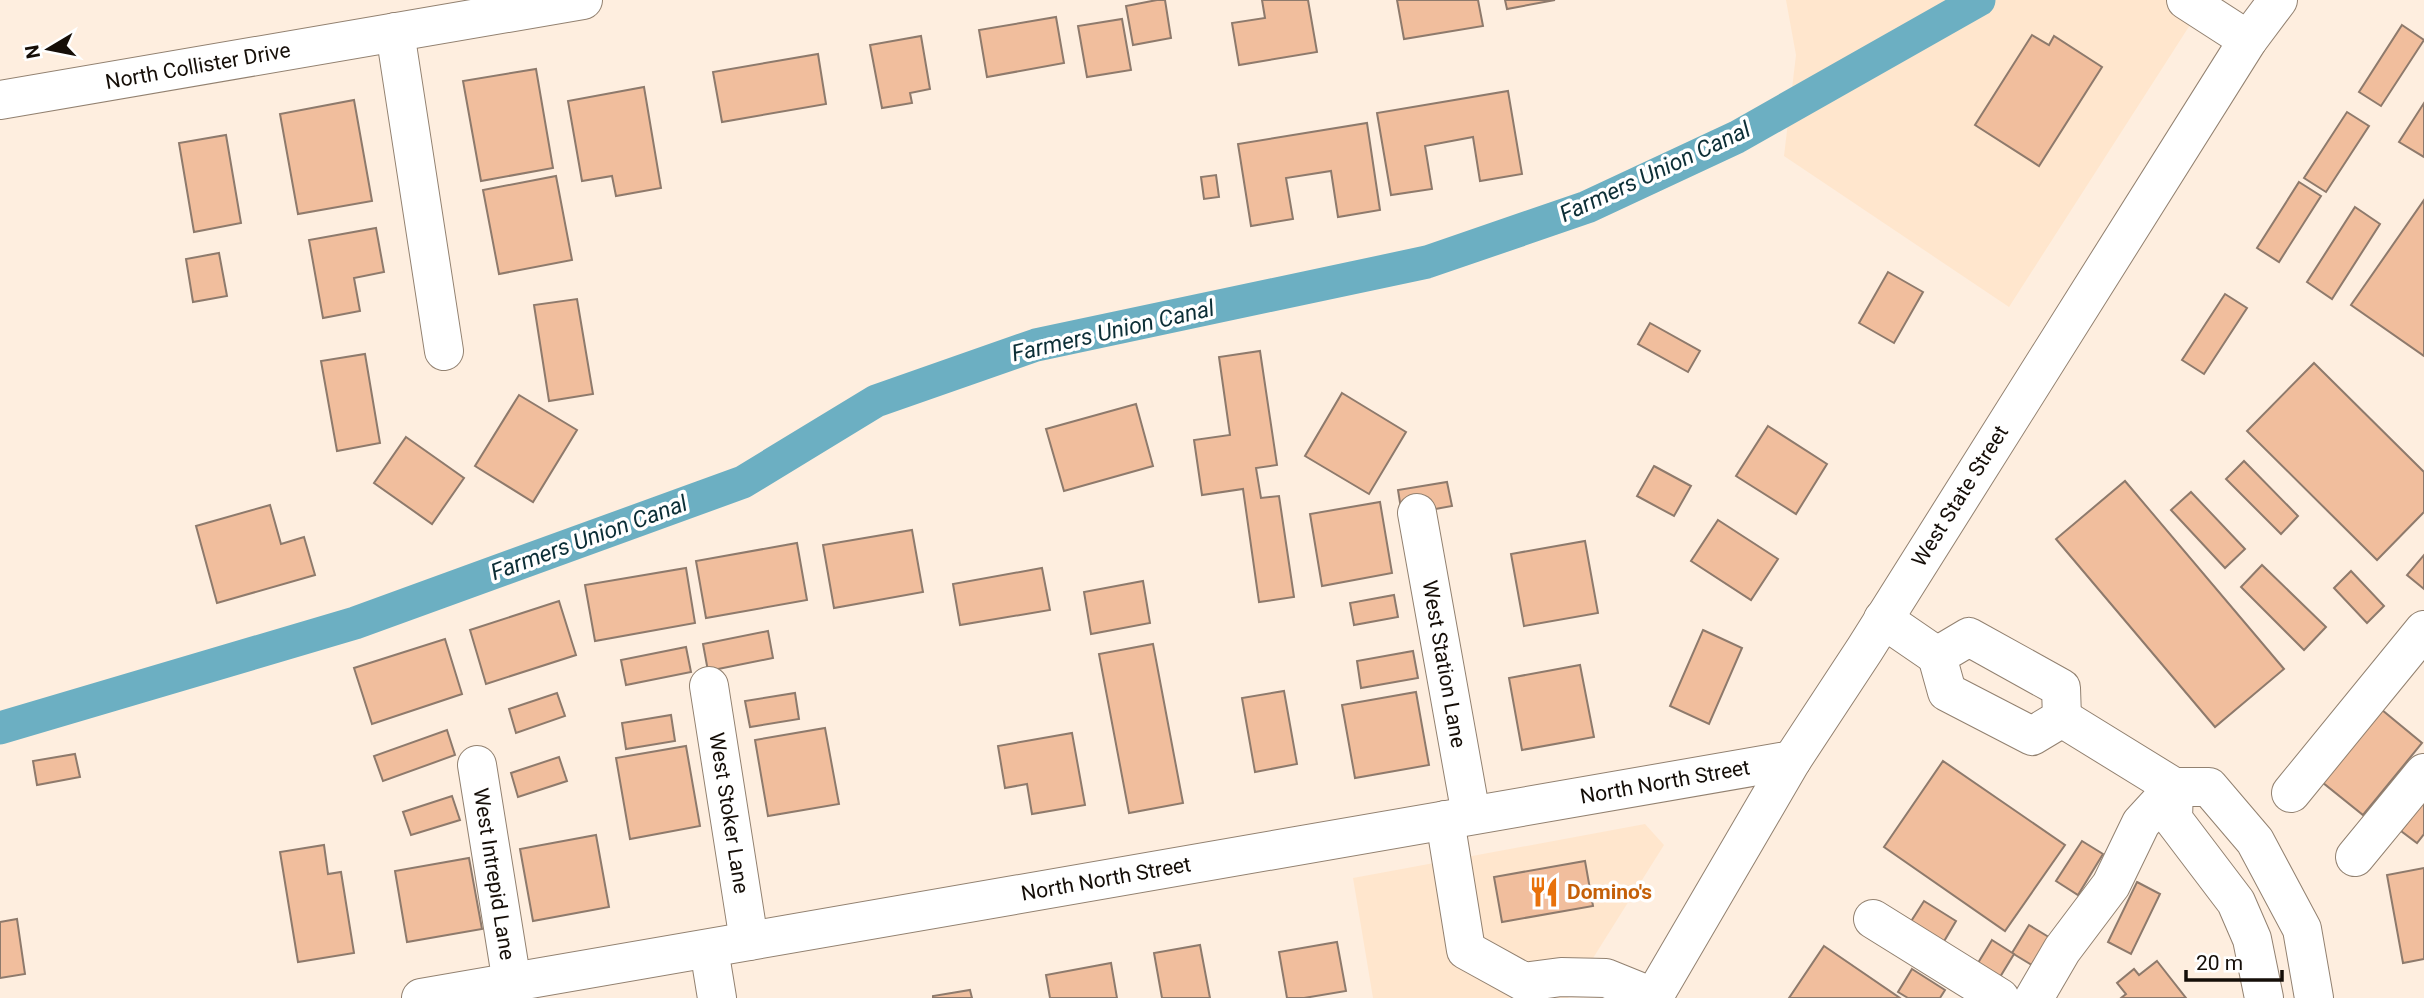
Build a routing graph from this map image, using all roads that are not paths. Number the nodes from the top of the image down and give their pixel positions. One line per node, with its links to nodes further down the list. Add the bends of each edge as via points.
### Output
1 (583, 0): 4 (street, North Collister Drive)
2 (2186, 0): 5 (street)
3 (2278, 0): 5 (street, West State Street)
4 (395, 32): 6 (street, North Collister Drive); 7 (street)
5 (2248, 40): 9 (street, West State Street)
6 (0, 100)
7 (444, 351)
8 (1417, 513): 19 (street, West Station Lane)
9 (1883, 619): 11 (street); 14 (street, West State Street)
10 (2424, 630): 18 (street)
11 (1937, 656): 13 (street, via 1947,692 2032,736); 13 (street, via 1969,637 1988,646 2061,688)
12 (709, 686): 22 (street, West Stoker Lane)
13 (2062, 718): 17 (street)
14 (1792, 760): 19 (street, North North Street); 25 (street, West State Street)
15 (477, 765): 24 (street, West Intrepid Lane)
16 (2424, 773): 20 (street)
17 (2174, 787): 29 (street, via 2141,823 2111,885 2062,950); 30 (street, via 2172,819 2236,902 2252,939); 31 (street, via 2209,787 2255,841 2302,929)
18 (2291, 793)
19 (1458, 818): 22 (street, North North Street); 25 (street, West Station Lane, via 1466,950 1524,982 1562,976 1606,978)
20 (2355, 856)
21 (1873, 919): 28 (street)
22 (749, 941): 23 (street, North North Street)
23 (709, 948): 24 (street, North North Street); 27 (street)
24 (512, 982): 26 (street, North North Street)
25 (1653, 997)
26 (421, 998)
27 (717, 998)
28 (2000, 998)
29 (2034, 998)
30 (2264, 998)
31 (2314, 998)

